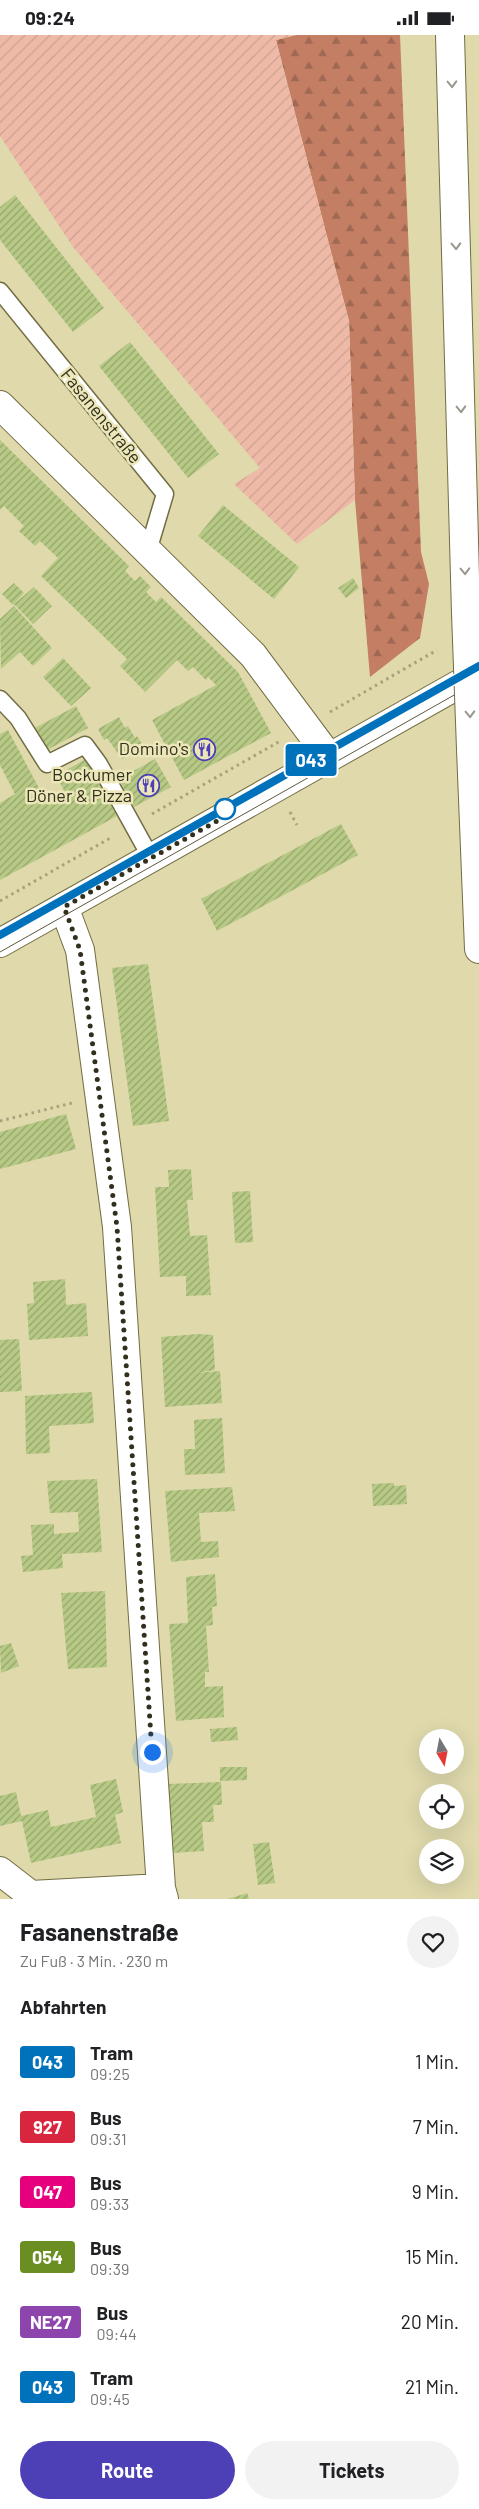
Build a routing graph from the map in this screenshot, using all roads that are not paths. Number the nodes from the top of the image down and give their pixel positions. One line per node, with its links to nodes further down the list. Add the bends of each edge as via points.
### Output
1 (450, 35): 11 (main road, one-way to 11, bridge)
2 (0, 291): 4 (lane, Fasanenstraße, via 165,494)
3 (0, 405): 4 (main road)
4 (148, 551): 7 (main road, via 253,655)
5 (479, 673): 7 (main road)
6 (0, 699): 8 (lane, via 18,718 46,764 85,745 99,764)
7 (330, 757): 8 (main road)
8 (151, 858): 9 (main road)
9 (64, 907): 10 (main road); 13 (main road, via 80,950 117,1227)
10 (0, 943)
11 (479, 949)
12 (0, 1871): 14 (main road)
13 (162, 1894): 14 (main road)
14 (32, 1897)

